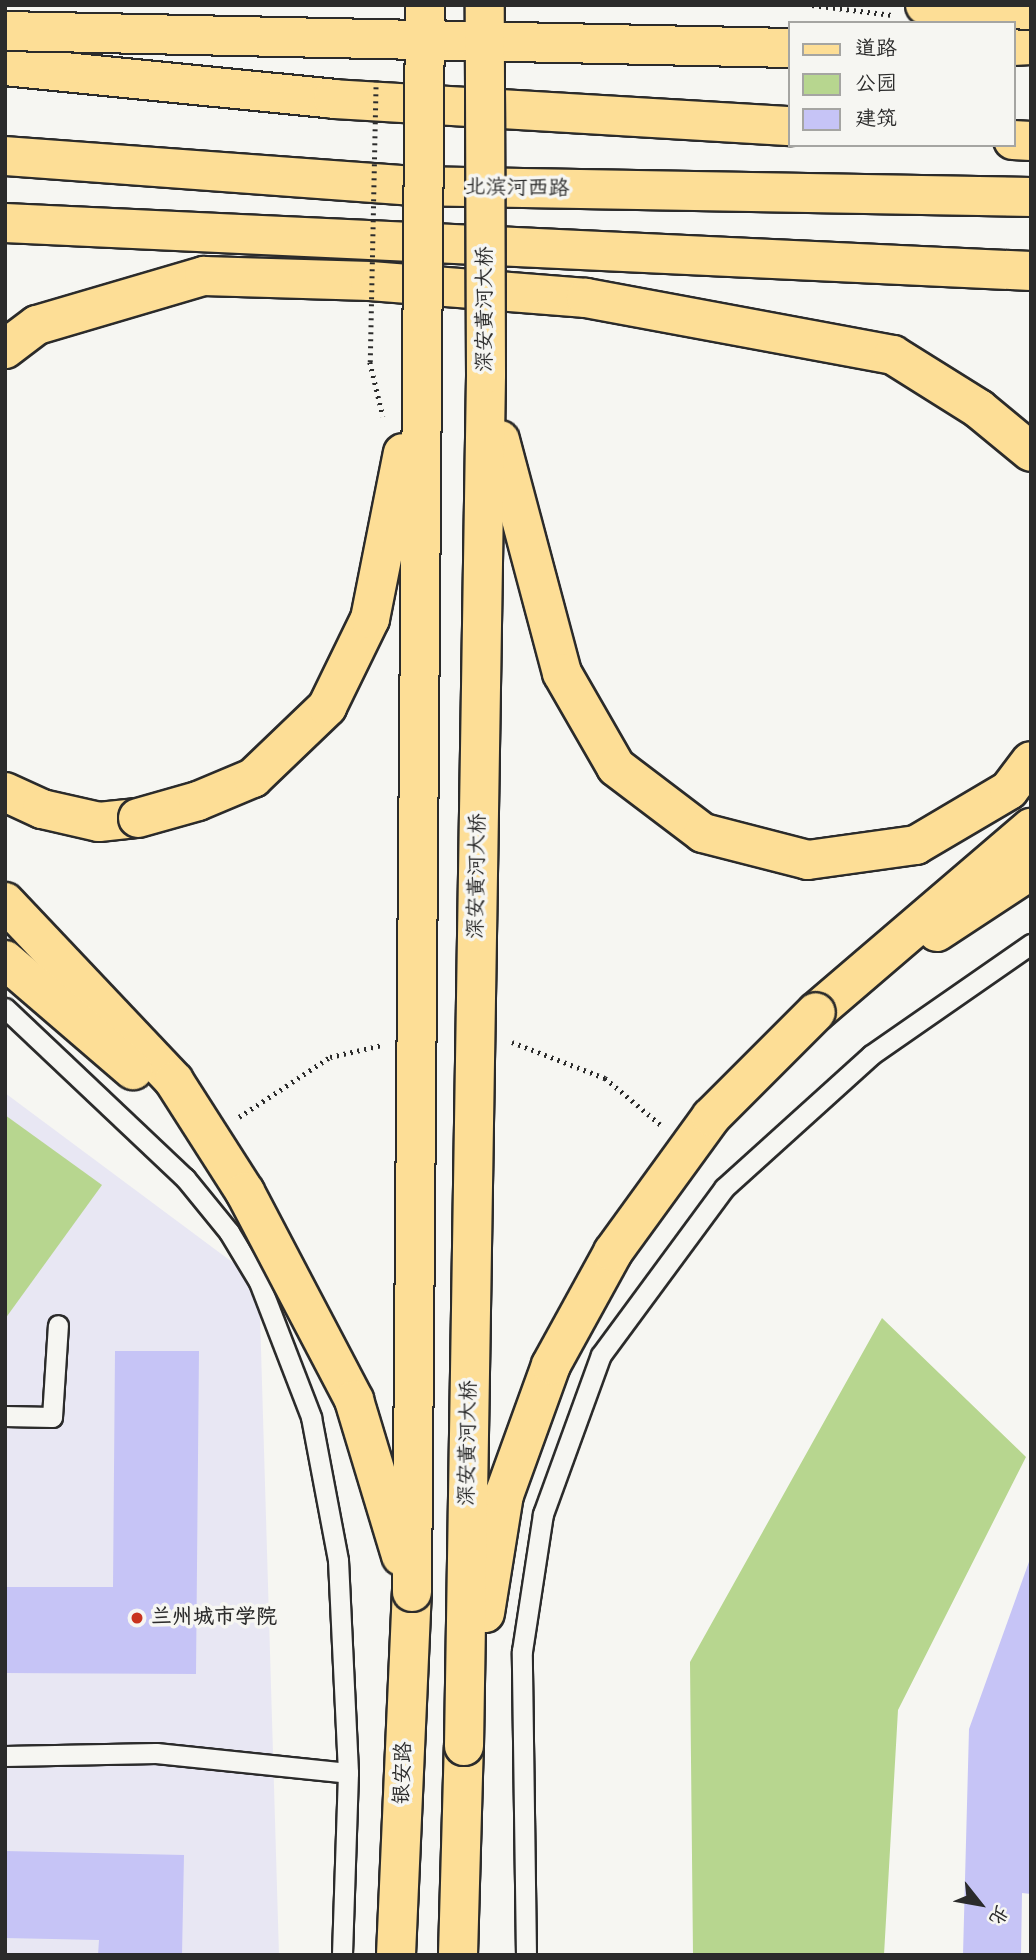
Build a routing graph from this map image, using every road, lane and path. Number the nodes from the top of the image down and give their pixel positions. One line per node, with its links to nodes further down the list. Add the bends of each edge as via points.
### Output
1 (425, 5): 21 (main road, bridge)
2 (485, 5): 22 (main road, 深安黄河大桥, bridge)
3 (812, 5): 5 (path)
4 (1031, 10): 5 (main road, bridge)
5 (915, 11)
6 (5, 31): 7 (main road, bridge)
7 (788, 48)
8 (377, 60): 20 (path, bridge)
9 (5, 66): 10 (main road, via 334,99)
10 (788, 126)
11 (5, 156): 12 (main road, 北滨河西路, via 409,186)
12 (1031, 197)
13 (5, 223): 14 (main road)
14 (236, 233): 15 (main road); 17 (main road)
15 (740, 257): 16 (main road); 18 (main road)
16 (1031, 271)
17 (370, 281): 18 (main road); 19 (main road, via 204,276 37,325)
18 (586, 298): 23 (main road, via 893,355 979,410)
19 (5, 349)
20 (370, 362)
21 (420, 365): 25 (main road, bridge, via 370,619 327,707 253,778 198,801 138,818 99,822 42,809); 36 (main road, bridge)
22 (486, 374): 24 (main road, bridge, via 520,532 562,673 616,767 703,833 808,860 916,845 1009,790); 37 (main road, 深安黄河大桥, bridge)
23 (1031, 452)
24 (1031, 761)
25 (5, 792)
26 (1031, 828): 32 (main road)
27 (1031, 870): 32 (main road)
28 (5, 902): 33 (main road, bridge, via 174,1081)
29 (1031, 944): 43 (lane, via 871,1055 724,1188 601,1355 543,1514 522,1651)
30 (5, 960): 33 (main road, bridge, via 117,1052)
31 (5, 1008): 39 (lane, via 185,1178 259,1282 311,1417 338,1560)
32 (816, 1012): 37 (main road, bridge, via 711,1116 613,1252 551,1365 504,1495)
33 (245, 1192): 36 (main road, bridge, via 354,1400)
34 (58, 1325): 35 (lane, via 52,1417)
35 (5, 1416)
36 (412, 1592): 41 (main road, 银安路)
37 (464, 1746): 42 (main road)
38 (5, 1756): 39 (lane, via 156,1753)
39 (348, 1773): 40 (lane)
40 (342, 1955)
41 (396, 1955)
42 (458, 1955)
43 (526, 1955)

